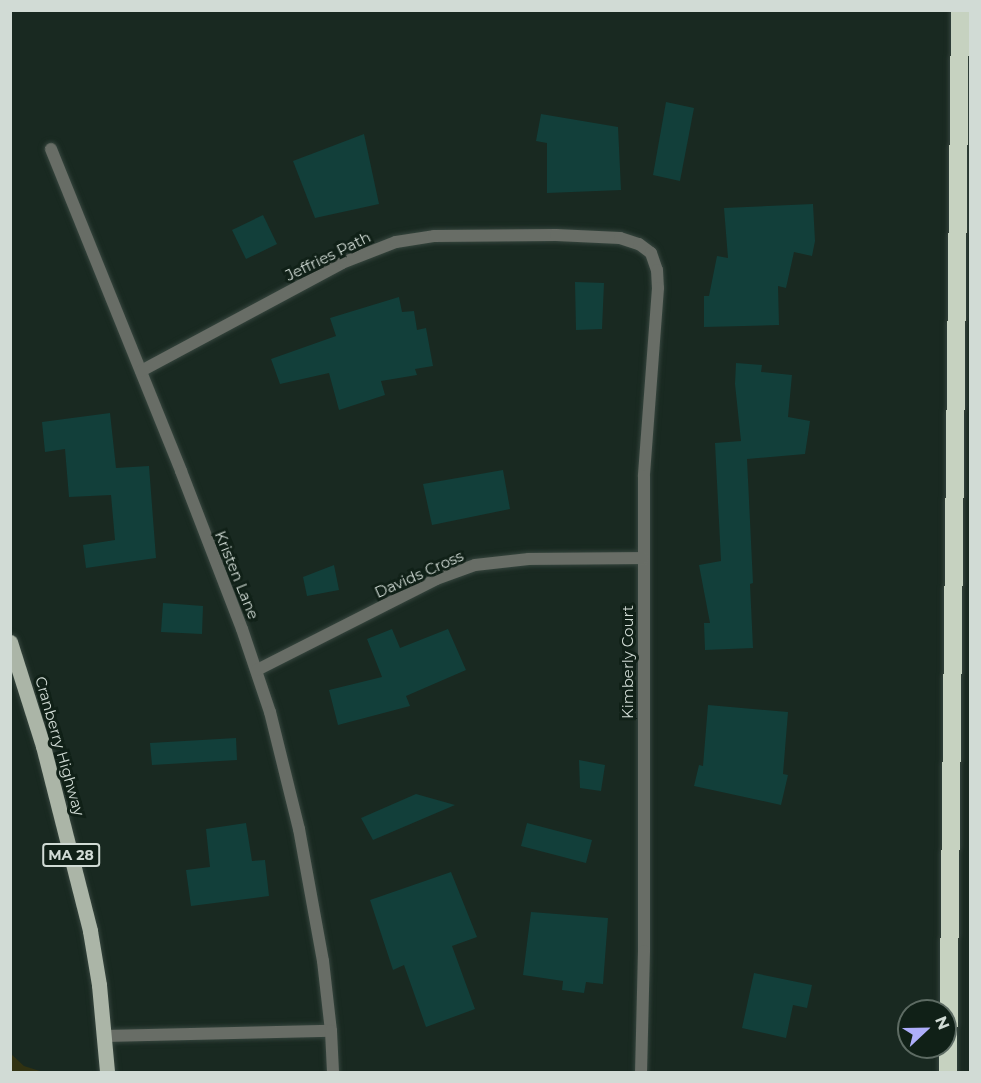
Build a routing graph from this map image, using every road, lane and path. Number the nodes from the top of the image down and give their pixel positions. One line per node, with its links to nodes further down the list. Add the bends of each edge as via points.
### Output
1 (960, 10): 13 (highway)
2 (51, 149): 4 (street, Kristen Lane)
3 (651, 253): 4 (street, Jeffries Path, via 620,238 556,235 435,236 396,242 342,262); 5 (street, Kimberly Court, via 658,288 644,476)
4 (141, 371): 7 (street, Kristen Lane)
5 (644, 558): 7 (street, Davids Cross, via 530,559 475,565 436,579); 12 (street, Kimberly Court)
6 (10, 642): 9 (main road, Cranberry Highway / MA 28, via 43,746 77,878)
7 (256, 670): 8 (street, Kristen Lane, via 293,798 323,961)
8 (331, 1031): 9 (street); 11 (street, Kristen Lane)
9 (105, 1036): 10 (main road, Cranberry Highway / MA 28)
10 (107, 1072)
11 (333, 1072)
12 (641, 1072)
13 (948, 1072)

